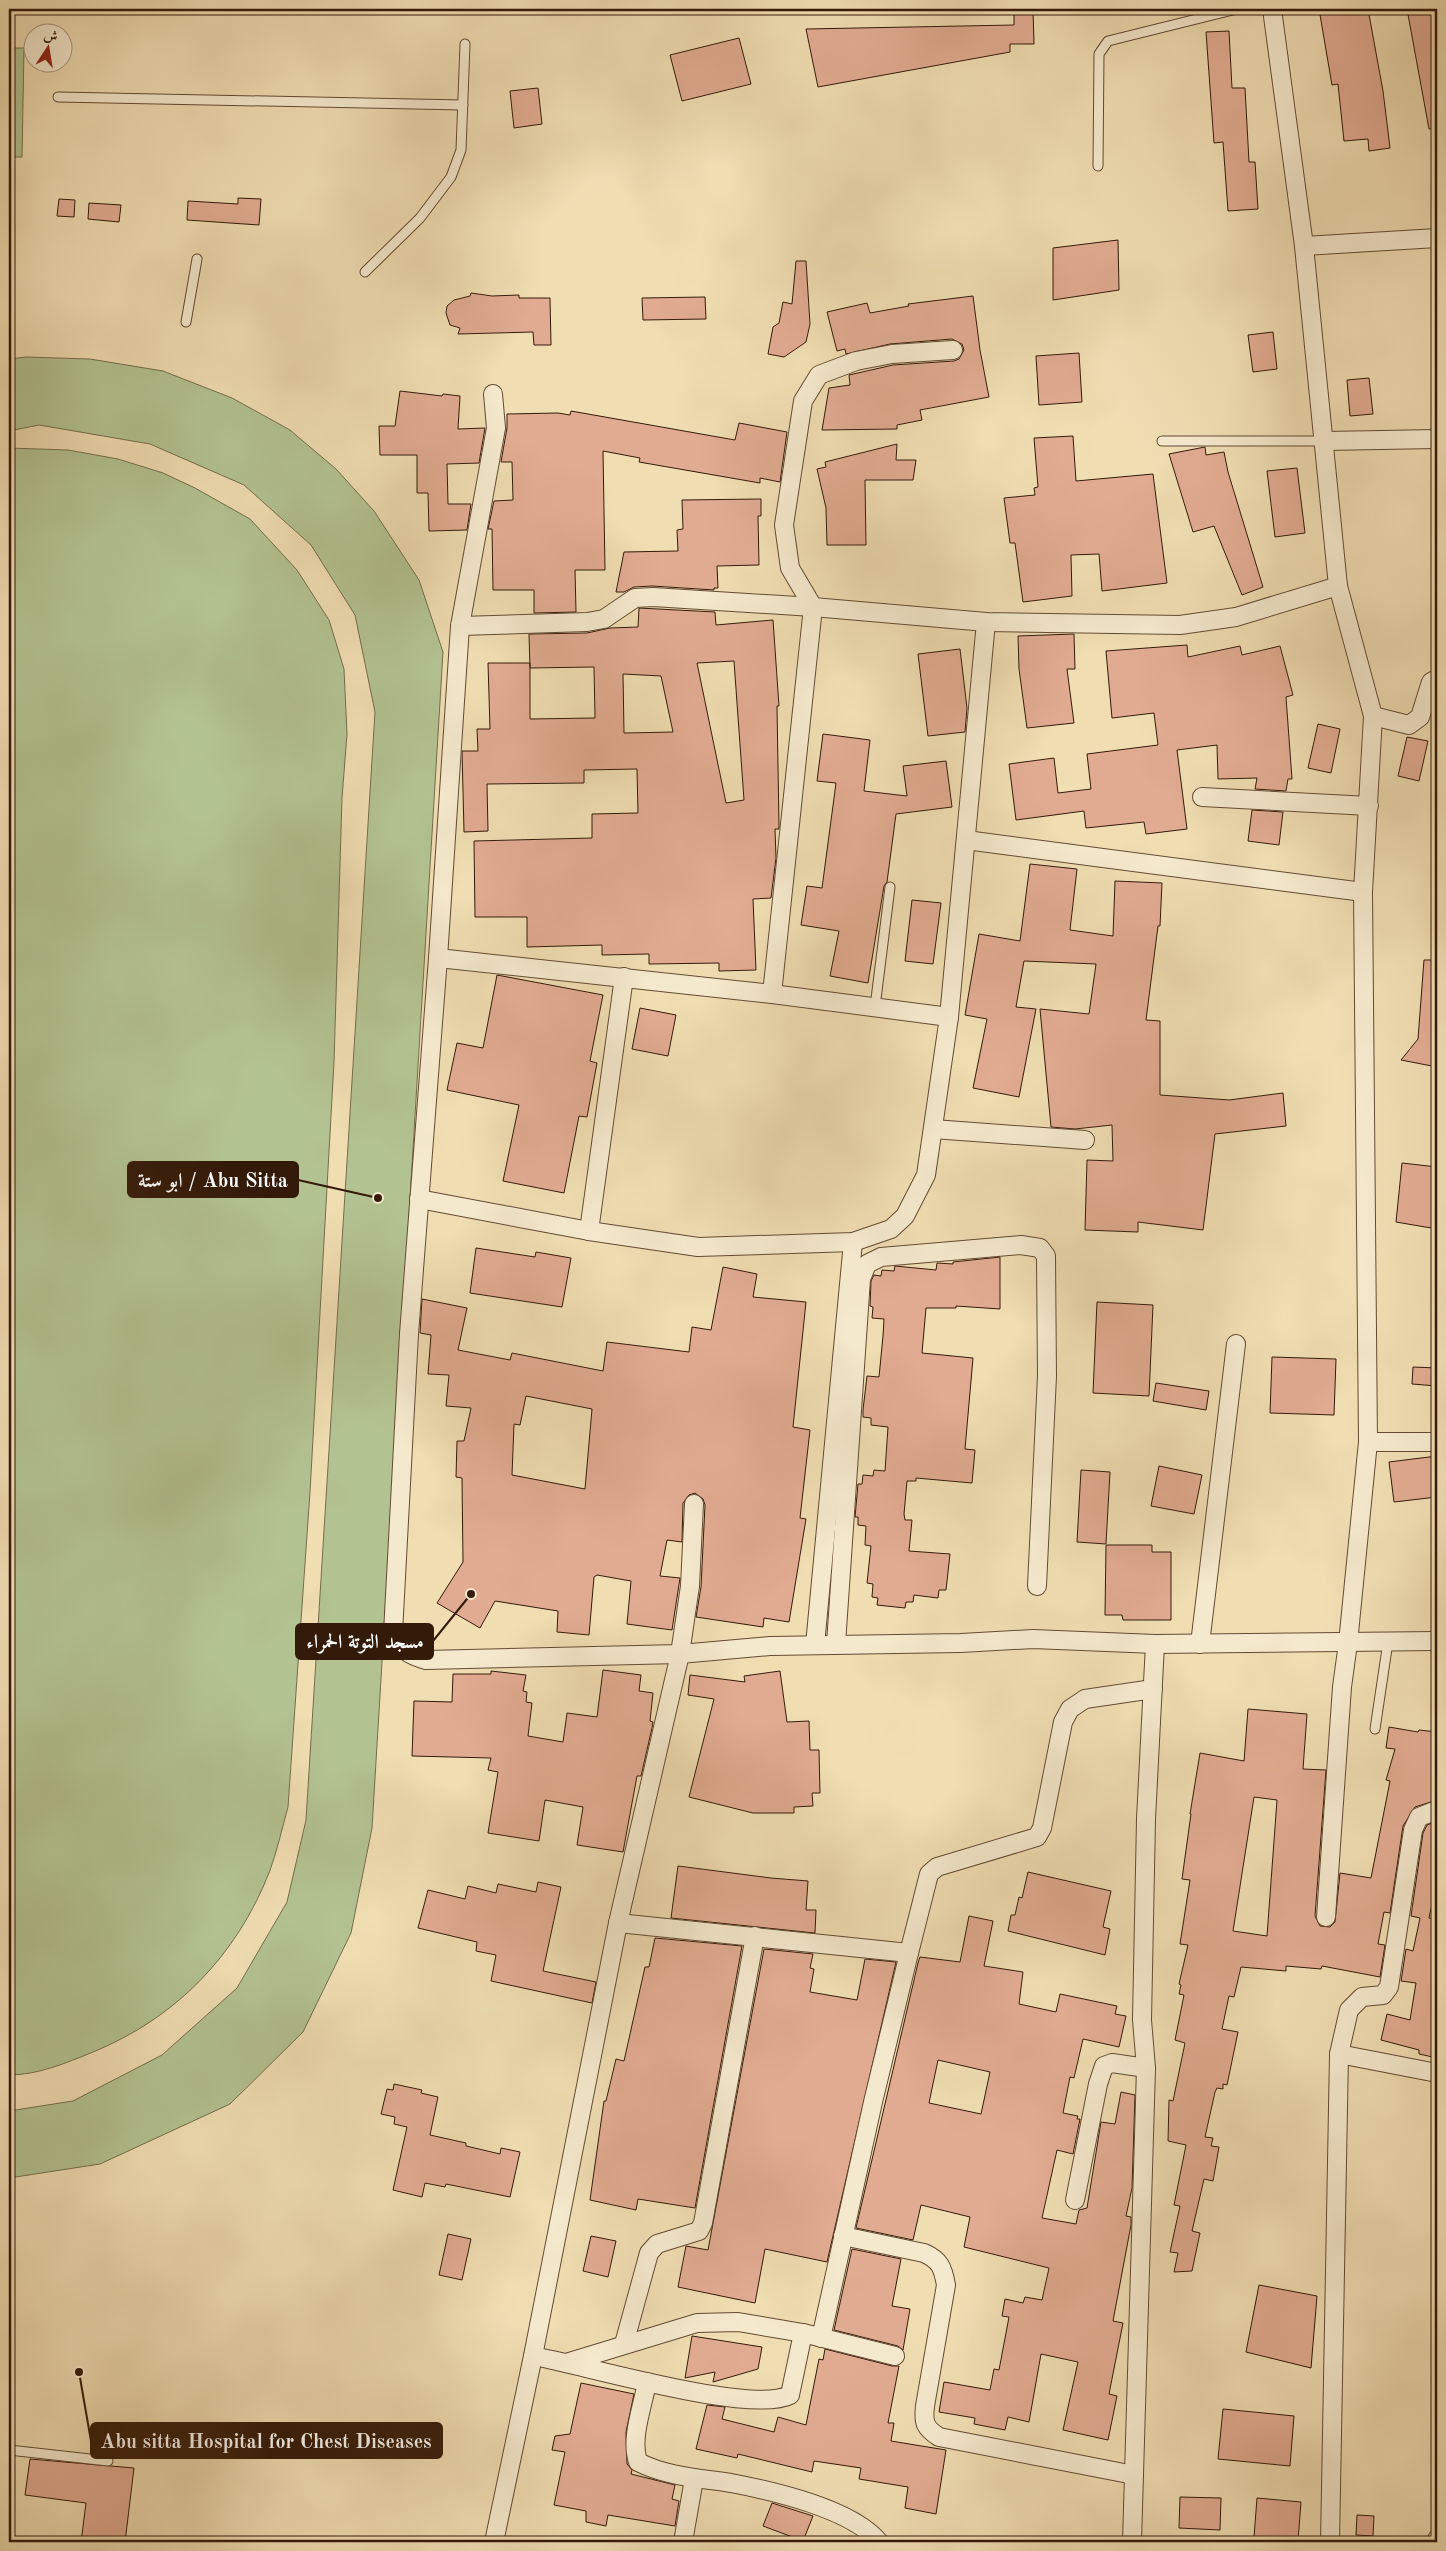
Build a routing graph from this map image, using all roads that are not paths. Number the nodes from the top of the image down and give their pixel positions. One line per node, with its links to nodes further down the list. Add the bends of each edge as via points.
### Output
1 (1237, 9): 6 (lane, via 1108,41 1099,54)
2 (1272, 9): 8 (street)
3 (465, 44): 5 (lane)
4 (58, 97): 5 (lane)
5 (463, 105): 10 (lane, via 461,150 451,177 420,218)
6 (1098, 166)
7 (1437, 238): 8 (street)
8 (1304, 246): 16 (street)
9 (197, 260): 11 (lane)
10 (365, 272)
11 (186, 322)
12 (953, 350): 18 (street, via 892,354 856,361 819,375 802,400 784,525 790,568)
13 (493, 394): 20 (street, via 496,428)
14 (1437, 438): 16 (street)
15 (1162, 441): 16 (lane)
16 (1325, 441): 17 (street)
17 (1338, 586): 19 (street, via 1236,617 1180,626); 22 (street)
18 (813, 607): 19 (street); 20 (street, via 653,597 635,598 604,620); 30 (street)
19 (986, 622): 25 (street)
20 (460, 626): 28 (street)
21 (1437, 678): 22 (street, via 1431,682 1420,718 1409,724)
22 (1373, 716): 24 (street)
23 (1202, 797): 24 (street)
24 (1369, 806): 27 (street)
25 (966, 840): 27 (street); 32 (street)
26 (890, 887): 31 (lane)
27 (1363, 892): 39 (street)
28 (438, 958): 29 (street); 35 (street)
29 (624, 977): 30 (street); 36 (street)
30 (772, 994): 31 (street)
31 (875, 1007): 32 (street)
32 (949, 1017): 33 (street)
33 (933, 1129): 34 (street); 37 (street, via 926,1175 905,1216 891,1229)
34 (1086, 1140)
35 (419, 1199): 36 (street); 50 (street, via 393,1633 399,1646 406,1653 426,1660)
36 (589, 1231): 37 (street, via 698,1247)
37 (853, 1242): 49 (street)
38 (1236, 1344): 48 (street)
39 (1368, 1442): 40 (street); 45 (street)
40 (1437, 1442)
41 (694, 1504): 50 (street, via 690,1586)
42 (1037, 1586): 46 (street, via 1046,1376 1046,1256 1040,1248 1021,1245 881,1257 867,1264 861,1279)
43 (1437, 1641): 44 (street)
44 (1388, 1642): 45 (street); 52 (lane)
45 (1348, 1643): 48 (street); 54 (street, via 1342,1686)
46 (836, 1644): 47 (street, via 1033,1639); 49 (street)
47 (1155, 1644): 48 (street); 51 (street)
48 (1200, 1644)
49 (815, 1645): 50 (street)
50 (680, 1654): 55 (street)
51 (1153, 1689): 57 (street, via 1085,1699 1070,1709 1063,1722 1042,1828 1037,1837 937,1867 929,1874); 59 (street, via 1145,1838 1142,2020)
52 (1375, 1728)
53 (1437, 1810): 58 (street, via 1419,1818 1413,1830 1389,1988 1383,1996 1362,1997 1349,2010)
54 (1326, 1917)
55 (618, 1923): 56 (street); 66 (street)
56 (755, 1936): 57 (street); 65 (street, via 703,2223 699,2231 657,2244 649,2253)
57 (909, 1953): 62 (street)
58 (1339, 2054): 60 (street); 78 (street)
59 (1146, 2068): 61 (street, via 1112,2063 1104,2066); 72 (street)
60 (1437, 2073)
61 (1075, 2200)
62 (843, 2236): 64 (street); 72 (street, via 924,2253 937,2259 943,2270 946,2285 925,2406 927,2430 939,2437)
63 (803, 2333): 64 (street); 65 (street, via 738,2322 697,2323); 69 (street, via 790,2396 782,2400 748,2401)
64 (821, 2338): 67 (street)
65 (624, 2344): 68 (street)
66 (533, 2356): 68 (street); 74 (street)
67 (895, 2356)
68 (569, 2362): 69 (street)
69 (647, 2382): 73 (street, via 636,2436 638,2462)
70 (9, 2450): 71 (lane)
71 (108, 2461)
72 (1134, 2475): 77 (street)
73 (694, 2479): 75 (street); 76 (street, via 731,2483 781,2495 843,2515 864,2527)
74 (494, 2542)
75 (683, 2542)
76 (879, 2542)
77 (1132, 2542)
78 (1330, 2542)

